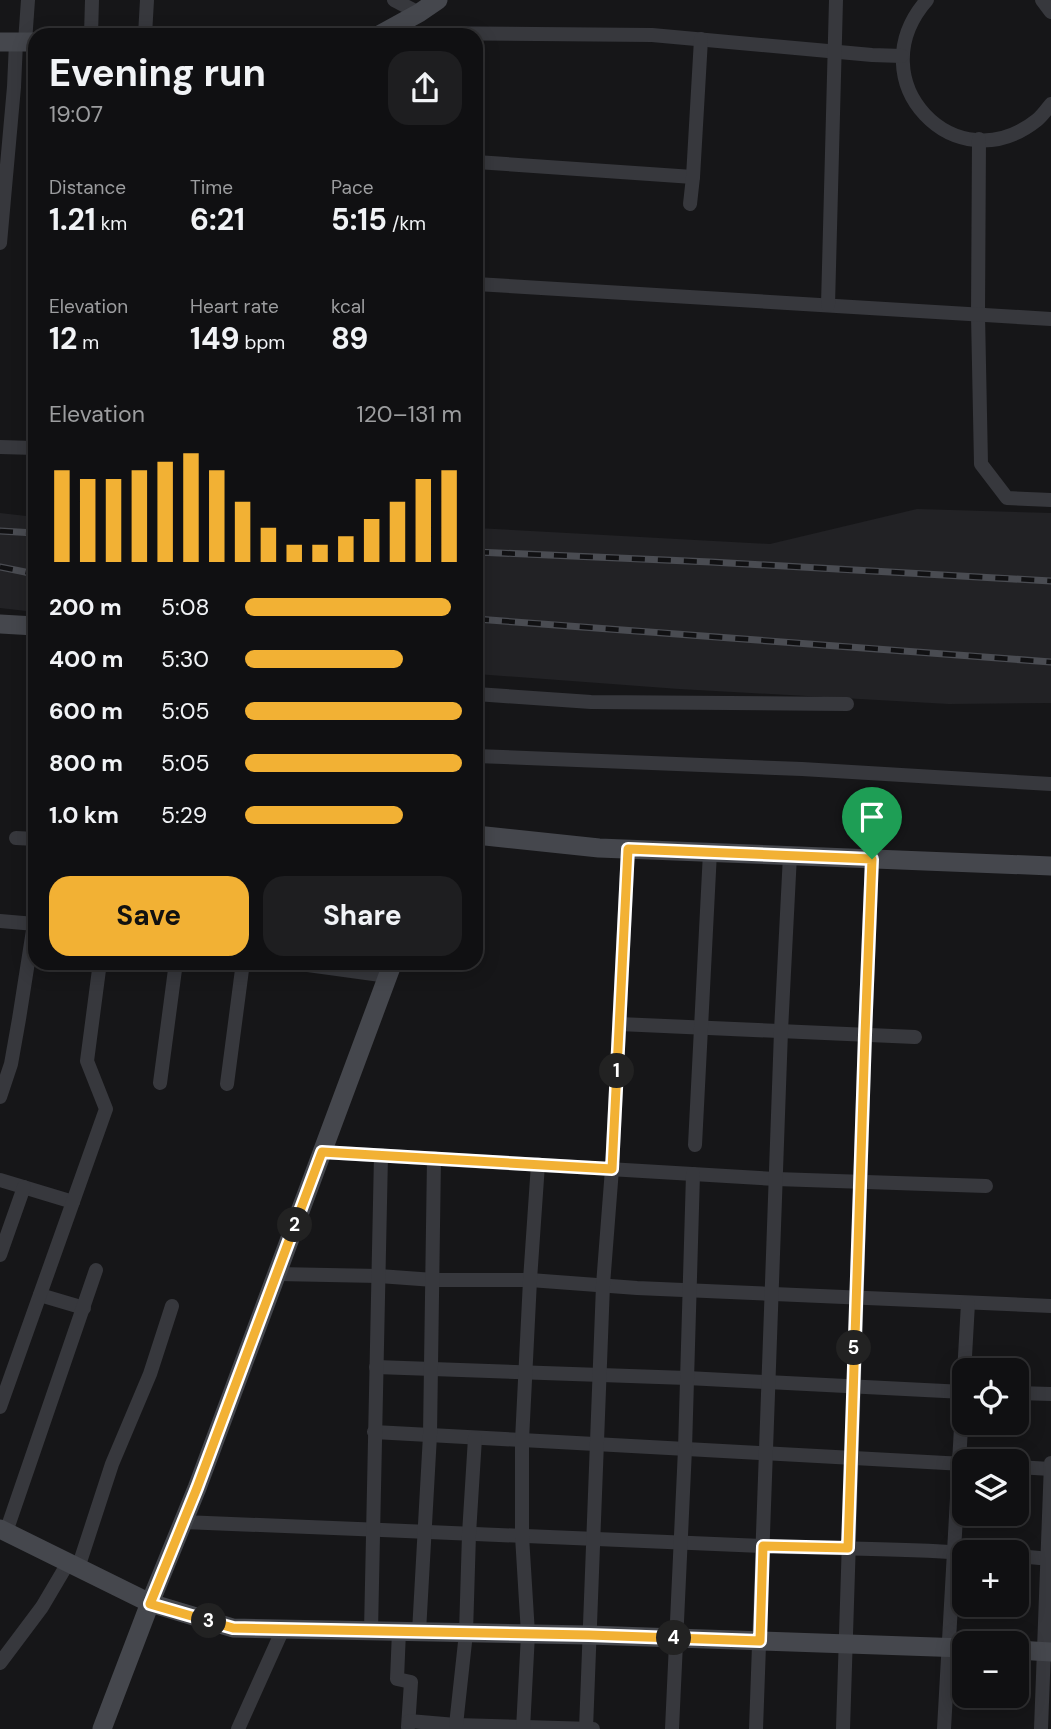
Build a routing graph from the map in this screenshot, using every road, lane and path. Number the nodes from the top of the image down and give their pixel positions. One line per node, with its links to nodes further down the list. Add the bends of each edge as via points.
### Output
1 (28, 0): 16 (street)
2 (92, 0): 11 (street)
3 (147, 0): 12 (street)
4 (394, 0): 10 (street)
5 (438, 0): 10 (street)
6 (836, 0): 17 (street)
7 (926, 0): 18 (street, via 914,14)
8 (1042, 0): 9 (street)
9 (1051, 12)
10 (419, 13): 13 (street)
11 (91, 28)
12 (145, 28)
13 (392, 28)
14 (483, 34): 15 (street)
15 (701, 39): 17 (street); 22 (street)
16 (19, 42): 24 (street)
17 (834, 51): 18 (street); 26 (street)
18 (902, 57): 20 (street, via 908,90 921,112 941,129 965,139)
19 (1051, 104): 20 (street, via 1039,119 1017,133)
20 (979, 139): 27 (street)
21 (483, 162): 22 (street)
22 (694, 177): 23 (street)
23 (690, 204)
24 (0, 243)
25 (483, 284): 26 (street)
26 (828, 306): 27 (street)
27 (978, 315): 28 (street); 31 (street, via 981,464 1007,498)
28 (1051, 319)
29 (0, 447): 30 (street)
30 (28, 448)
31 (1051, 500)
32 (0, 624): 33 (street)
33 (28, 626)
34 (483, 694): 35 (street, via 591,702)
35 (847, 704)
36 (483, 756): 37 (street)
37 (1051, 784)
38 (483, 836): 41 (street)
39 (16, 838): 40 (street)
40 (28, 839)
41 (628, 849): 42 (street); 53 (street)
42 (710, 852): 43 (street); 54 (street)
43 (790, 855): 44 (street); 55 (street)
44 (872, 859): 45 (street); 56 (street)
45 (1051, 866)
46 (0, 921): 47 (street)
47 (28, 923)
48 (28, 959): 60 (street)
49 (99, 970): 73 (street, via 86,1061 106,1109)
50 (175, 970): 58 (street)
51 (242, 970): 59 (street)
52 (391, 970): 62 (street)
53 (619, 1024): 54 (street); 66 (street)
54 (700, 1028): 55 (street); 61 (street)
55 (781, 1031): 56 (street); 68 (street)
56 (865, 1035): 57 (street); 70 (street)
57 (915, 1037)
58 (160, 1083)
59 (227, 1084)
60 (0, 1097)
61 (695, 1145)
62 (322, 1152): 63 (street); 76 (street)
63 (381, 1155): 64 (street); 77 (street)
64 (435, 1158): 65 (street); 78 (street)
65 (538, 1164): 66 (street); 79 (street)
66 (612, 1169): 67 (street); 80 (street)
67 (693, 1174): 68 (street); 81 (street)
68 (776, 1179): 70 (street); 82 (street)
69 (0, 1180): 72 (street)
70 (860, 1181): 71 (street); 84 (street)
71 (986, 1185)
72 (24, 1187): 73 (street); 74 (street)
73 (73, 1202): 83 (street)
74 (0, 1255)
75 (96, 1270): 88 (street)
76 (277, 1274): 77 (street); 113 (street)
77 (379, 1276): 78 (street); 90 (street)
78 (434, 1280): 79 (street); 91 (street)
79 (530, 1280): 80 (street); 92 (street)
80 (603, 1285): 81 (street); 93 (street)
81 (690, 1290): 82 (street); 94 (street)
82 (771, 1294): 84 (street); 95 (street)
83 (40, 1295): 88 (street); 100 (street)
84 (856, 1298): 85 (street); 96 (street)
85 (968, 1303): 87 (street); 89 (street)
86 (172, 1306): 126 (street, via 150,1374)
87 (1051, 1306)
88 (83, 1308): 114 (street)
89 (966, 1358)
90 (376, 1367): 91 (street); 101 (street)
91 (431, 1370): 92 (street); 102 (street)
92 (525, 1373): 93 (street); 104 (street)
93 (599, 1376): 94 (street); 105 (street)
94 (687, 1378): 95 (street); 106 (street)
95 (768, 1382): 96 (street); 107 (street)
96 (853, 1386): 97 (street); 108 (street)
97 (952, 1391)
98 (1029, 1394): 99 (street)
99 (1051, 1394)
100 (0, 1407)
101 (374, 1432): 102 (street); 115 (street)
102 (430, 1435): 103 (street); 116 (street)
103 (475, 1438): 104 (street); 117 (street)
104 (522, 1440): 105 (street); 118 (street)
105 (597, 1444): 106 (street); 119 (street)
106 (685, 1449): 107 (street); 120 (street)
107 (766, 1454): 108 (street); 121 (street)
108 (851, 1458): 109 (street); 122 (street)
109 (952, 1463)
110 (1051, 1463): 112 (street)
111 (1029, 1468): 112 (street)
112 (1051, 1469): 125 (street)
113 (183, 1522): 115 (street); 127 (street)
114 (3, 1530): 126 (street)
115 (373, 1530): 116 (street); 129 (street)
116 (424, 1532): 117 (street); 131 (street)
117 (469, 1534): 118 (street); 132 (street)
118 (522, 1536): 119 (street); 133 (street)
119 (593, 1539): 120 (street); 134 (street)
120 (680, 1541): 121 (street); 135 (street)
121 (763, 1546): 122 (street); 136 (street)
122 (848, 1548): 123 (street); 137 (street)
123 (952, 1552)
124 (1029, 1557): 125 (street)
125 (1049, 1558): 140 (street)
126 (73, 1565): 127 (street); 141 (street)
127 (150, 1604): 128 (street, via 233,1628); 146 (street)
128 (283, 1629): 129 (street); 147 (street)
129 (371, 1630): 130 (street)
130 (399, 1631): 131 (street); 143 (street, via 397,1679 411,1682)
131 (419, 1632): 132 (street)
132 (466, 1633): 133 (street); 144 (street)
133 (528, 1634): 134 (street); 145 (street)
134 (589, 1635): 135 (street); 148 (street)
135 (675, 1638): 136 (street); 150 (street)
136 (760, 1641): 137 (street); 151 (street)
137 (845, 1644): 138 (street); 152 (street)
138 (952, 1648)
139 (1029, 1650): 140 (street)
140 (1047, 1651): 154 (street)
141 (0, 1663)
142 (952, 1679): 153 (street)
143 (409, 1725): 144 (street)
144 (456, 1725): 145 (street)
145 (523, 1728): 148 (street)
146 (102, 1729)
147 (238, 1729)
148 (586, 1729): 149 (street)
149 (594, 1729)
150 (672, 1729)
151 (756, 1729)
152 (843, 1729)
153 (944, 1729)
154 (1041, 1729)

